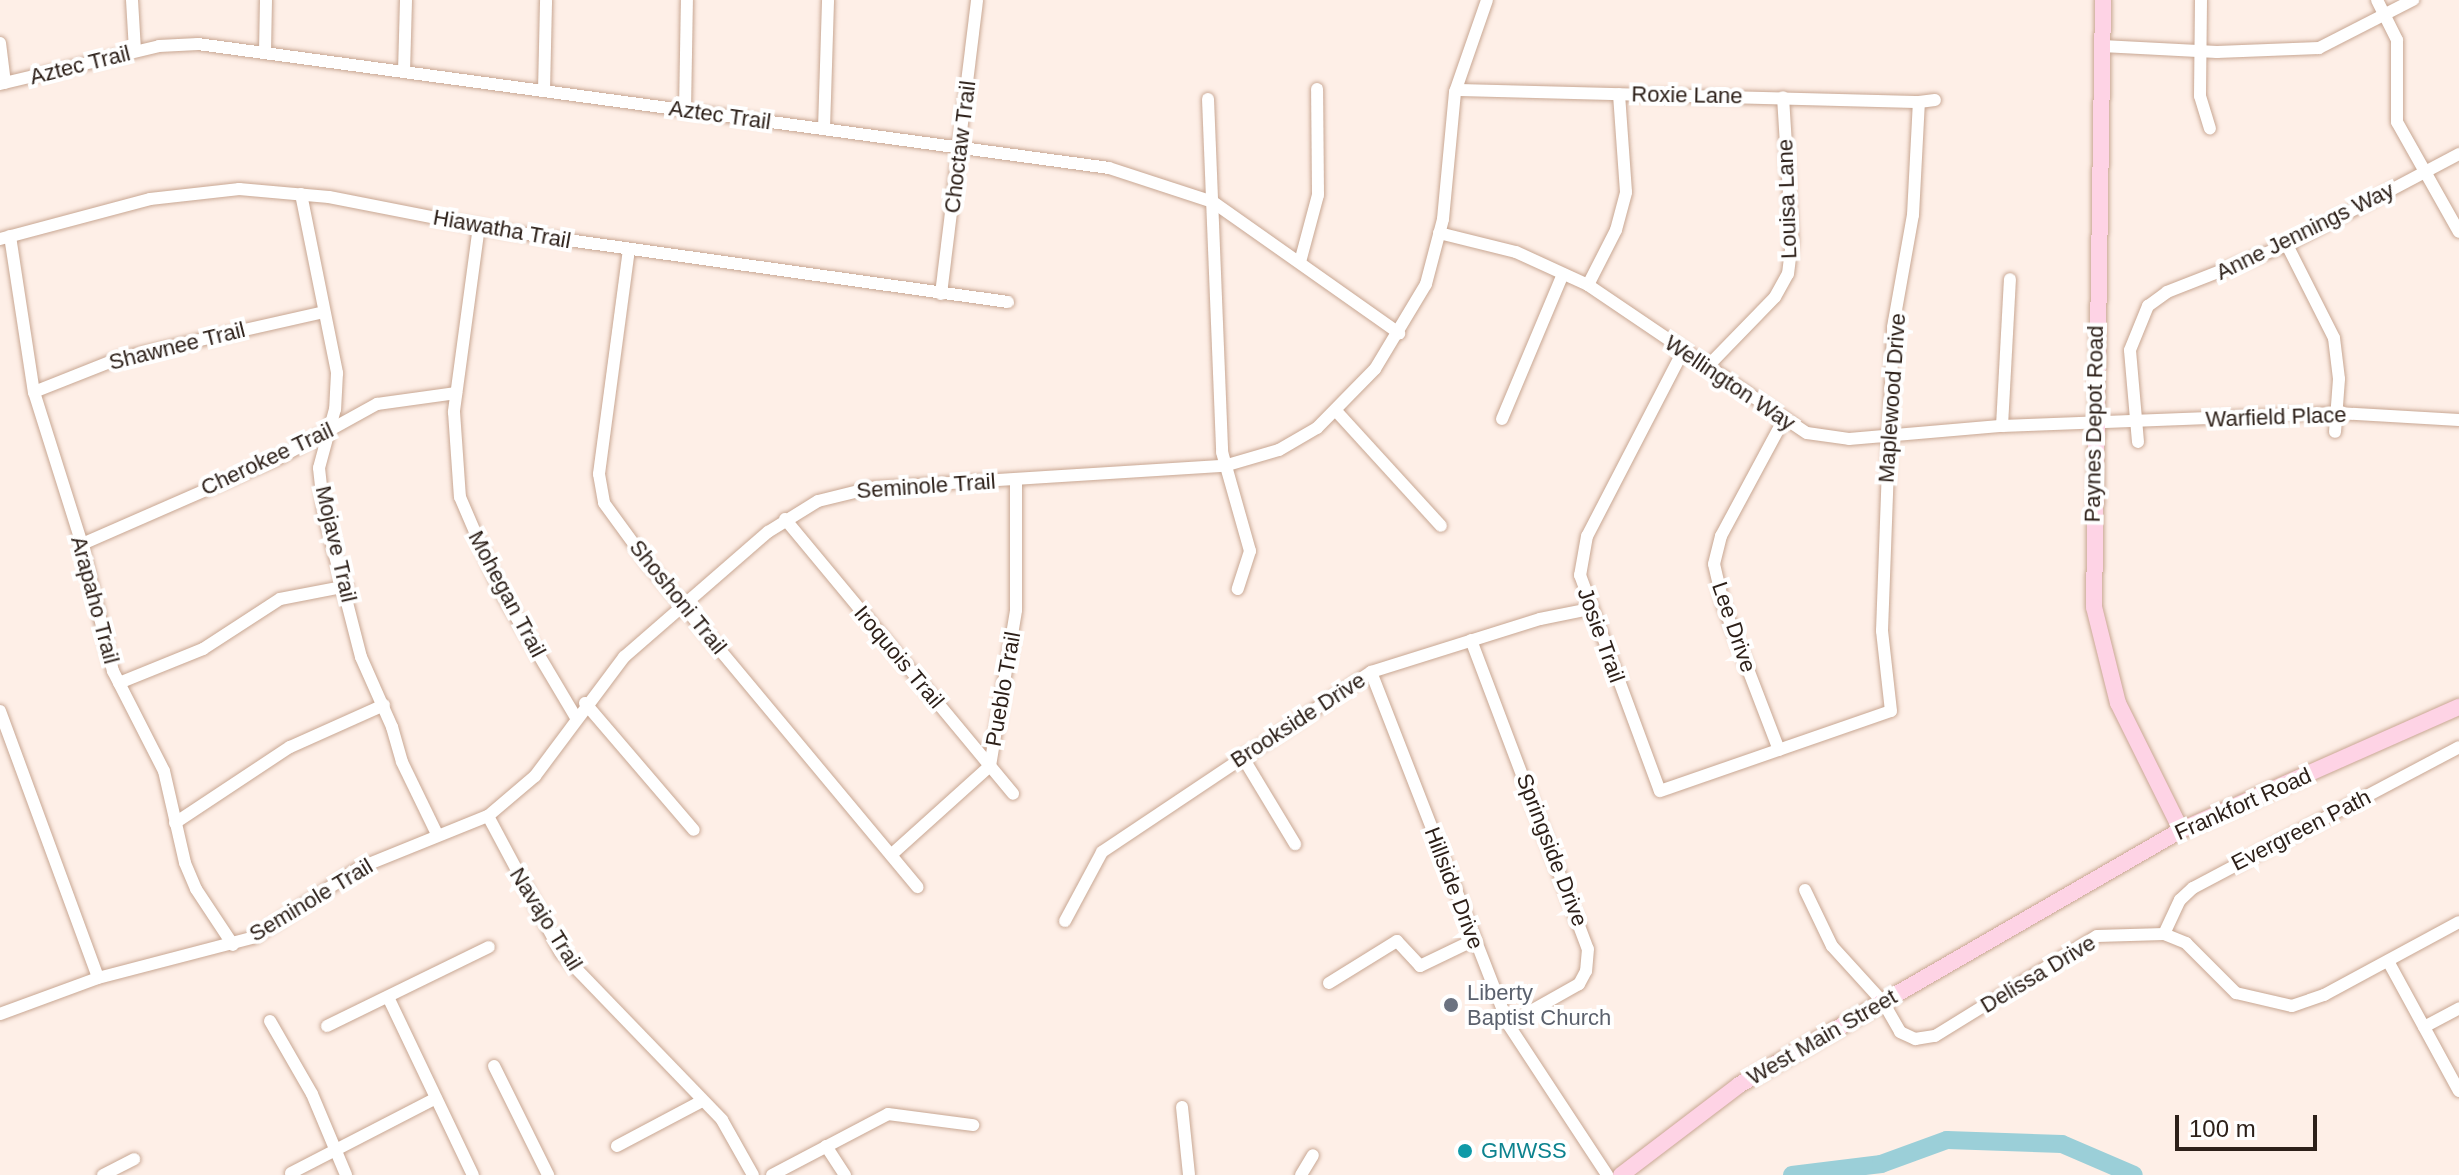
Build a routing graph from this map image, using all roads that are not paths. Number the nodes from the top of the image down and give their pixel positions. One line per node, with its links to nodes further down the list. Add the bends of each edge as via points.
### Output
1 (132, 0): 16 (street)
2 (266, 0): 18 (street)
3 (406, 0): 19 (street)
4 (546, 0): 23 (street)
5 (687, 0): 29 (street)
6 (828, 0): 31 (street)
7 (977, 0): 32 (street, Choctaw Trail)
8 (1487, 0): 22 (street, Seminole Trail)
9 (2103, 0): 15 (main road, Paynes Depot Road)
10 (2201, 0): 17 (street)
11 (2377, 0): 13 (street)
12 (2413, 0): 13 (street)
13 (2383, 16): 17 (street, via 2319,48); 34 (street, via 2397,40 2397,122)
14 (0, 43): 20 (street)
15 (2102, 46): 17 (street); 61 (main road, Paynes Depot Road)
16 (135, 51): 18 (street, Aztec Trail, via 180,44); 20 (street, Aztec Trail)
17 (2201, 51): 30 (street, via 2200,96)
18 (265, 52): 19 (street, Aztec Trail)
19 (404, 72): 23 (street, Aztec Trail)
20 (2, 83)
21 (1317, 89): 43 (street, via 1318,195)
22 (1456, 90): 24 (street, Roxie Lane); 39 (street, Seminole Trail)
23 (544, 91): 29 (street, Aztec Trail)
24 (1619, 94): 25 (street, Roxie Lane); 46 (street, via 1626,192 1616,230)
25 (1783, 97): 28 (street, Roxie Lane); 52 (street, Louisa Lane, via 1792,240 1788,274 1775,297)
26 (1208, 99): 36 (street)
27 (1935, 100): 28 (street)
28 (1919, 102): 65 (street, Maplewood Drive, via 1913,215 1893,327)
29 (685, 111): 31 (street, Aztec Trail)
30 (2210, 128)
31 (824, 129): 32 (street, Aztec Trail)
32 (961, 148): 36 (street, Aztec Trail, via 1109,168 1181,196); 47 (street, Choctaw Trail)
33 (2459, 154): 34 (street, Anne Jennings Way)
34 (2426, 171): 38 (street); 41 (street, Anne Jennings Way)
35 (301, 194): 37 (street, Hiawatha Trail); 40 (street, Hiawatha Trail, via 188,192); 49 (street, Mojave Trail)
36 (1213, 202): 43 (street, Aztec Trail); 67 (street)
37 (479, 226): 42 (street, Hiawatha Trail); 54 (street, Mohegan Trail)
38 (2459, 232)
39 (1439, 233): 44 (street, Wellington Way, via 1516,252); 50 (street, Seminole Trail, via 1426,284)
40 (5, 237): 53 (street, Arapaho Trail)
41 (2287, 245): 56 (street, via 2334,338); 60 (street, Anne Jennings Way, via 2167,292 2148,306 2130,350)
42 (629, 249): 47 (street, Hiawatha Trail); 74 (street, Shoshoni Trail, via 600,489 604,503)
43 (1300, 262): 50 (street, Aztec Trail)
44 (1563, 274): 46 (street, Wellington Way); 57 (street)
45 (2010, 279): 62 (street)
46 (1588, 285): 51 (street, Wellington Way)
47 (941, 294): 48 (street, Hiawatha Trail)
48 (1008, 302)
49 (324, 312): 53 (street, Shawnee Trail, via 120,358); 63 (street, Mojave Trail, via 337,373)
50 (1399, 333): 55 (street, Seminole Trail)
51 (1682, 353): 52 (street, Wellington Way); 75 (street, Josie Trail, via 1587,536 1580,575)
52 (1708, 366): 59 (street, Wellington Way)
53 (34, 392): 71 (street, Arapaho Trail)
54 (456, 393): 63 (street, Cherokee Trail, via 390,400); 83 (street, Mohegan Trail, via 455,463 474,538)
55 (1337, 412): 67 (street, Seminole Trail, via 1279,450); 70 (street)
56 (2338, 413): 58 (street, Warfield Place); 60 (street, Warfield Place); 64 (street)
57 (1502, 419)
58 (2459, 420)
59 (1783, 421): 65 (street, Wellington Way, via 1807,433 1835,437); 86 (street, Lee Drive, via 1721,536 1714,564 1724,607)
60 (2136, 422): 61 (street, Warfield Place); 66 (street, Anne Jennings Way)
61 (2093, 424): 62 (street, Wellington Way); 93 (main road, Paynes Depot Road, via 2096,625 2118,703)
62 (2002, 426): 65 (street, Wellington Way)
63 (329, 431): 71 (street, Cherokee Trail); 72 (street, Mojave Trail, via 319,468 320,492)
64 (2335, 432)
65 (1887, 435): 86 (street, Maplewood Drive, via 1882,631 1894,701 1891,711)
66 (2138, 442)
67 (1224, 466): 68 (street, Seminole Trail); 73 (street, via 1249,542)
68 (1016, 479): 69 (street, Seminole Trail, via 841,493); 88 (street, Pueblo Trail, via 1016,610)
69 (785, 519): 74 (street, Seminole Trail); 88 (street, Iroquois Trail)
70 (1441, 526)
71 (82, 544): 78 (street, Arapaho Trail)
72 (347, 586): 78 (street, via 280,599 203,649); 80 (street, Mojave Trail, via 361,657)
73 (1238, 589)
74 (683, 605): 79 (street, Seminole Trail, via 624,657); 96 (street, Shoshoni Trail)
75 (1589, 609): 76 (street, Brookside Drive); 86 (street, Josie Trail, via 1660,791)
76 (1471, 640): 77 (street, Brookside Drive); 114 (street, Springside Drive, via 1588,949 1579,984)
77 (1371, 672): 87 (street, Brookside Drive); 103 (street, Hillside Drive)
78 (119, 683): 91 (street, Arapaho Trail, via 164,771)
79 (585, 703): 83 (street, Seminole Trail); 92 (street)
80 (384, 705): 91 (street, via 290,747); 94 (street, Mojave Trail, via 402,762)
81 (2459, 707): 93 (main road, Frankfort Road)
82 (0, 711): 84 (street)
83 (575, 716): 90 (street, Seminole Trail, via 535,776)
84 (3, 728): 107 (street)
85 (2459, 747): 102 (street, Evergreen Path, via 2203,882 2180,900)
86 (1779, 750)
87 (1242, 756): 95 (street); 100 (street, Brookside Drive, via 1102,852)
88 (990, 766): 89 (street, Iroquois Trail); 96 (street, Pueblo Trail)
89 (1013, 794)
90 (488, 816): 94 (street, Seminole Trail); 121 (street, Navajo Trail, via 561,953)
91 (175, 823): 104 (street, Arapaho Trail, via 196,889)
92 (694, 830)
93 (2181, 830): 99 (main road, Frankfort Road)
94 (437, 834): 104 (street, Seminole Trail, via 359,868 285,921)
95 (1295, 844)
96 (891, 855): 97 (street, Shoshoni Trail)
97 (917, 887)
98 (1805, 890): 110 (street, via 1832,946)
99 (2034, 913): 110 (main road, West Main Street)
100 (1065, 921)
101 (2459, 922): 106 (street)
102 (2164, 934): 106 (street, via 2186,943 2236,993 2276,1004 2308,1002); 110 (street, Delissa Drive, via 2097,936 1935,1036 1915,1039 1900,1032)
103 (1474, 940): 108 (street, via 1420,966 1397,941); 114 (street, Hillside Drive)
104 (233, 945): 107 (street, Seminole Trail)
105 (489, 947): 109 (street)
106 (2388, 961): 116 (street)
107 (98, 978): 112 (street, Seminole Trail)
108 (1329, 983)
109 (388, 997): 115 (street); 120 (street)
110 (1883, 1002): 140 (main road, West Main Street, via 1712,1102)
111 (2459, 1008): 116 (street)
112 (0, 1014)
113 (270, 1021): 126 (street, via 312,1094)
114 (1508, 1024): 139 (street, Hillside Drive)
115 (327, 1026)
116 (2424, 1027): 118 (street)
117 (494, 1066): 133 (street)
118 (2454, 1071): 119 (street)
119 (2459, 1091)
120 (436, 1098): 126 (street); 132 (street)
121 (702, 1101): 124 (street); 134 (street, Navajo Trail, via 722,1120)
122 (1182, 1107): 137 (street)
123 (973, 1125): 125 (street, via 888,1114)
124 (617, 1146)
125 (826, 1146): 135 (street); 136 (street)
126 (335, 1151): 129 (street); 131 (street)
127 (1313, 1155): 138 (street)
128 (134, 1159): 130 (street)
129 (291, 1173)
130 (103, 1175)
131 (346, 1175)
132 (473, 1175)
133 (548, 1175)
134 (753, 1175)
135 (772, 1175)
136 (845, 1175)
137 (1189, 1175)
138 (1301, 1175)
139 (1607, 1175)
140 (1621, 1175)

